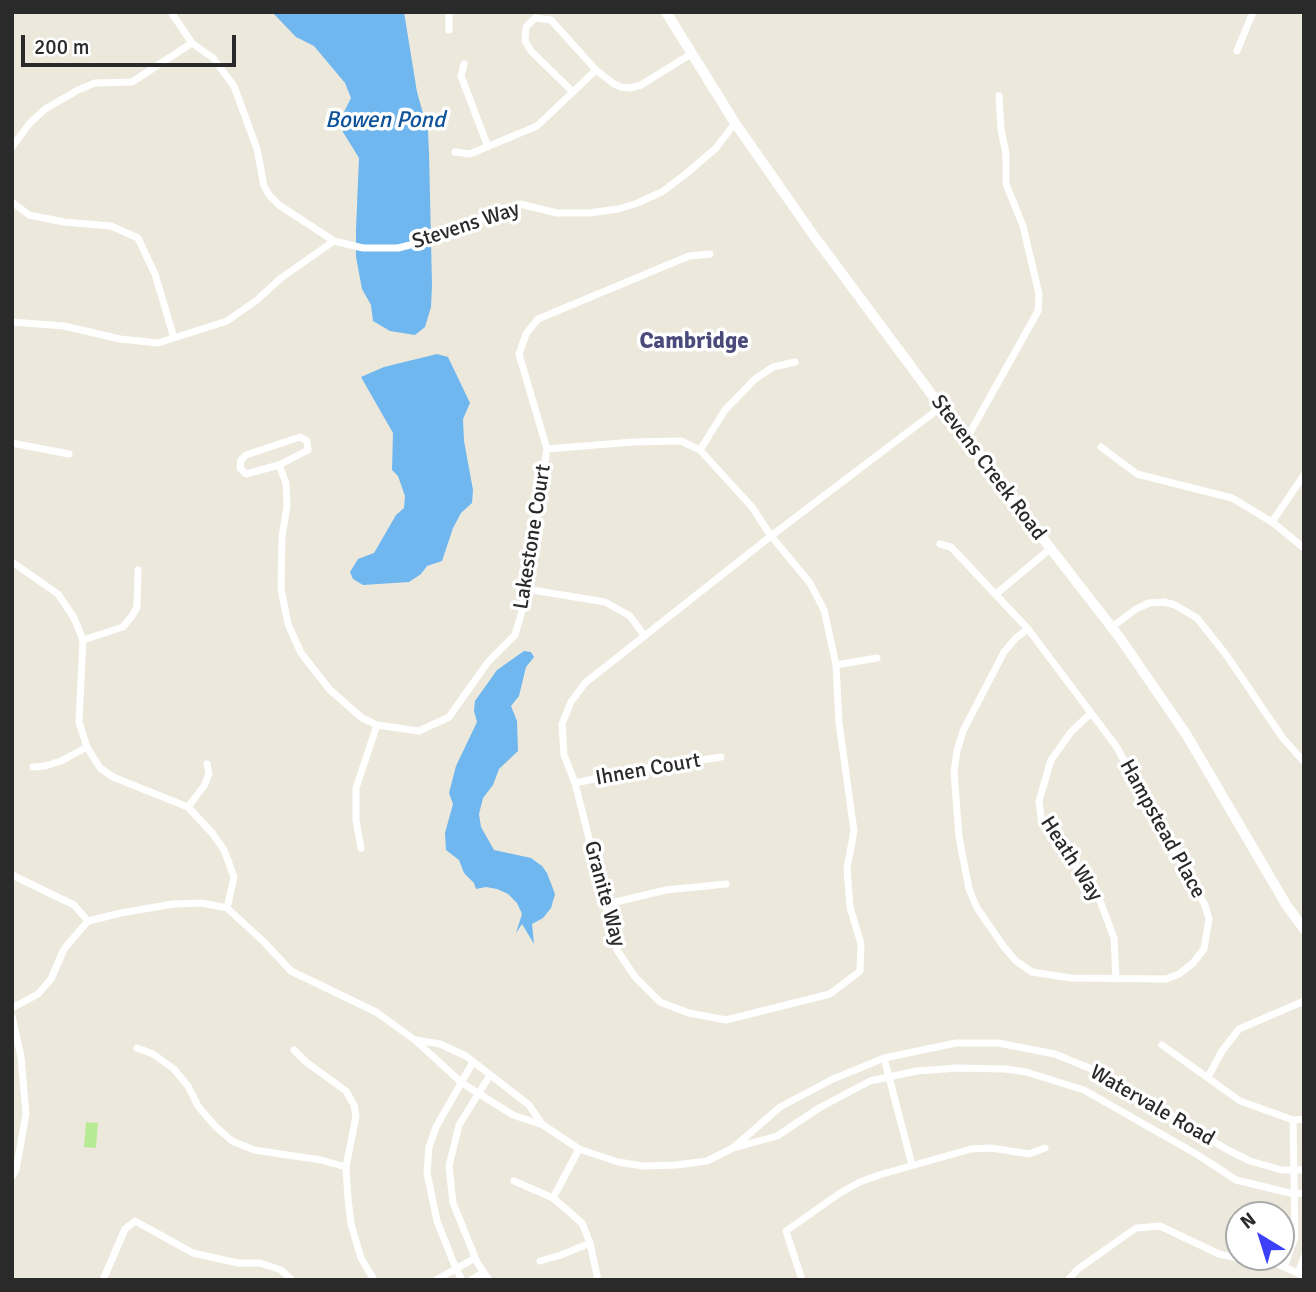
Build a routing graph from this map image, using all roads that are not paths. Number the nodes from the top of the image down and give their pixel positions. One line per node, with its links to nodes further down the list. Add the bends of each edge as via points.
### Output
1 (171, 12): 6 (street, Stevens Way)
2 (449, 12): 5 (street)
3 (666, 12): 8 (street, Stevens Creek Road)
4 (1253, 12): 7 (street)
5 (449, 30)
6 (192, 43): 14 (street, via 132,82 95,83 45,109); 18 (street, Stevens Way, via 213,58 234,86 270,196)
7 (1237, 51)
8 (691, 54): 10 (street, via 630,88 614,84); 13 (street, Stevens Creek Road)
9 (464, 64): 15 (street, via 461,76)
10 (596, 70): 11 (street); 11 (street, via 551,20 535,18 528,23 525,41 531,51)
11 (573, 92): 15 (street, via 537,126)
12 (999, 96): 24 (street, via 1006,184 1023,226 1039,294 1038,312)
13 (735, 124): 18 (street, Stevens Way, via 716,148 662,192 618,209 557,213 520,204 398,248 363,248); 23 (street, Stevens Creek Road)
14 (12, 147)
15 (488, 147): 16 (street, via 470,154)
16 (454, 152)
17 (12, 202): 21 (street, via 29,215 111,226 138,237 155,274)
18 (334, 241): 21 (street, via 227,321)
19 (710, 254): 27 (street, Lakestone Court, via 689,256 538,319 526,334 519,355)
20 (12, 322): 21 (street, via 64,326 142,343)
21 (174, 338)
22 (795, 362): 28 (street, via 773,367 755,379 725,410)
23 (941, 407): 24 (street, Stevens Creek Road); 33 (street, Granite Way)
24 (967, 438): 36 (street, Stevens Creek Road)
25 (12, 443): 29 (street)
26 (1101, 447): 32 (street, via 1137,474 1232,498)
27 (547, 449): 28 (street, via 681,441); 39 (street, Lakestone Court)
28 (700, 450): 33 (street, via 752,507)
29 (69, 454)
30 (279, 465): 30 (street, via 308,450 307,442 300,437 246,455 240,468 246,474); 48 (street, Lakestone Court, via 286,483 280,561 288,624 301,653 330,690)
31 (1304, 475): 32 (street)
32 (1272, 522): 35 (street)
33 (771, 536): 43 (street, Granite Way); 46 (street, Granite Way, via 810,583 824,610)
34 (940, 544): 40 (street, Hampstead Place, via 951,547)
35 (1304, 548)
36 (1050, 549): 40 (street); 41 (street, Stevens Creek Road)
37 (12, 562): 44 (street, via 58,594)
38 (138, 570): 44 (street, via 137,607 132,616 123,627)
39 (526, 589): 43 (street, via 605,602 630,616); 48 (street, Lakestone Court, via 515,635 449,717 419,731)
40 (996, 594): 42 (street, Hampstead Place)
41 (1112, 627): 51 (street, via 1149,603 1175,605 1197,618); 62 (street, Stevens Creek Road, via 1186,734)
42 (1028, 629): 47 (street, Hampstead Place); 63 (street, Hampstead Place, via 1004,652 957,751 954,772 964,872 984,918 1016,961 1032,972 1052,976)
43 (645, 635): 54 (street, Granite Way, via 585,683 571,702 562,724 564,755)
44 (83, 640): 49 (street, via 79,722)
45 (877, 658): 46 (street)
46 (836, 665): 59 (street, Granite Way, via 854,831 847,868 850,907 861,944 860,971 830,994 755,1014 726,1020 689,1013 660,1002 635,977 617,950)
47 (1091, 713): 63 (street, Heath Way, via 1070,732 1051,760 1039,801 1050,834 1099,898 1114,937); 63 (street, Hampstead Place, via 1165,830 1209,919 1204,949 1179,974 1166,979)
48 (377, 725): 56 (street, via 356,788)
49 (87, 747): 53 (street, via 61,761); 55 (street, via 100,768 113,777)
50 (721, 757): 54 (street, Ihnen Court)
51 (1304, 762)
52 (208, 764): 55 (street, via 204,786)
53 (33, 767)
54 (575, 783): 59 (street, Granite Way)
55 (188, 807): 60 (street, via 224,850 234,877)
56 (361, 848)
57 (12, 875): 61 (street, via 74,905)
58 (726, 884): 59 (street, via 666,890)
59 (607, 904)
60 (227, 908): 61 (street, via 173,904); 67 (street, Watervale Road, via 290,971 376,1012)
61 (89, 921): 65 (street, via 64,949 51,979 38,994)
62 (1304, 929)
63 (1116, 979)
64 (1304, 1001): 75 (street, via 1239,1029)
65 (12, 1008)
66 (12, 1016): 88 (street, via 26,1114)
67 (415, 1040): 72 (street, Watervale Road, via 440,1044); 76 (street, Watervale Road)
68 (1162, 1045): 75 (street)
69 (137, 1048): 85 (street, via 174,1069 198,1106 232,1141 254,1150)
70 (294, 1050): 85 (street, via 346,1091 354,1105)
71 (884, 1058): 74 (street); 81 (street, Watervale Road, via 780,1107); 86 (street, Watervale Road, via 956,1043 998,1043 1055,1054 1116,1081 1250,1161)
72 (473, 1062): 73 (street, Watervale Road); 76 (street)
73 (490, 1075): 77 (street); 80 (street, Watervale Road, via 529,1105)
74 (890, 1077): 81 (street, Watervale Road, via 850,1091 777,1136); 84 (street); 91 (street, Watervale Road, via 985,1068 1054,1079 1111,1104 1236,1180)
75 (1208, 1077): 79 (street, via 1240,1101)
76 (462, 1083): 77 (street, Watervale Road); 99 (street, via 436,1127 427,1172 437,1221)
77 (477, 1092): 80 (street, Watervale Road, via 513,1115); 97 (street, via 459,1125 449,1166 453,1203)
78 (1304, 1119): 79 (street)
79 (1293, 1120): 86 (street)
80 (543, 1125): 83 (street, Watervale Road)
81 (733, 1148): 83 (street, Watervale Road, via 707,1161 643,1166 618,1163)
82 (1045, 1148): 84 (street, via 1029,1154 971,1149)
83 (579, 1149): 92 (street)
84 (912, 1165): 109 (street, via 860,1182 786,1231)
85 (346, 1167): 104 (street, via 351,1224 361,1258)
86 (1294, 1170): 87 (street, Watervale Road); 91 (street)
87 (1304, 1170)
88 (12, 1177)
89 (514, 1181): 92 (street)
90 (1304, 1193): 91 (street, Watervale Road)
91 (1294, 1194): 93 (street)
92 (553, 1198): 94 (street, via 582,1223)
93 (1300, 1235)
94 (590, 1242): 98 (street); 108 (street)
95 (1225, 1255): 110 (street, via 1160,1226 1147,1226 1117,1240)
96 (1304, 1257): 100 (street)
97 (475, 1258): 99 (street); 101 (street)
98 (540, 1261)
99 (456, 1269): 105 (street); 106 (street)
100 (1301, 1275)
101 (486, 1276): 107 (street)
102 (103, 1280): 103 (street, via 125,1229 135,1221 193,1253 260,1263 281,1270)
103 (292, 1280)
104 (374, 1280)
105 (436, 1280)
106 (462, 1280)
107 (471, 1280)
108 (598, 1280)
109 (802, 1280)
110 (1068, 1280)

